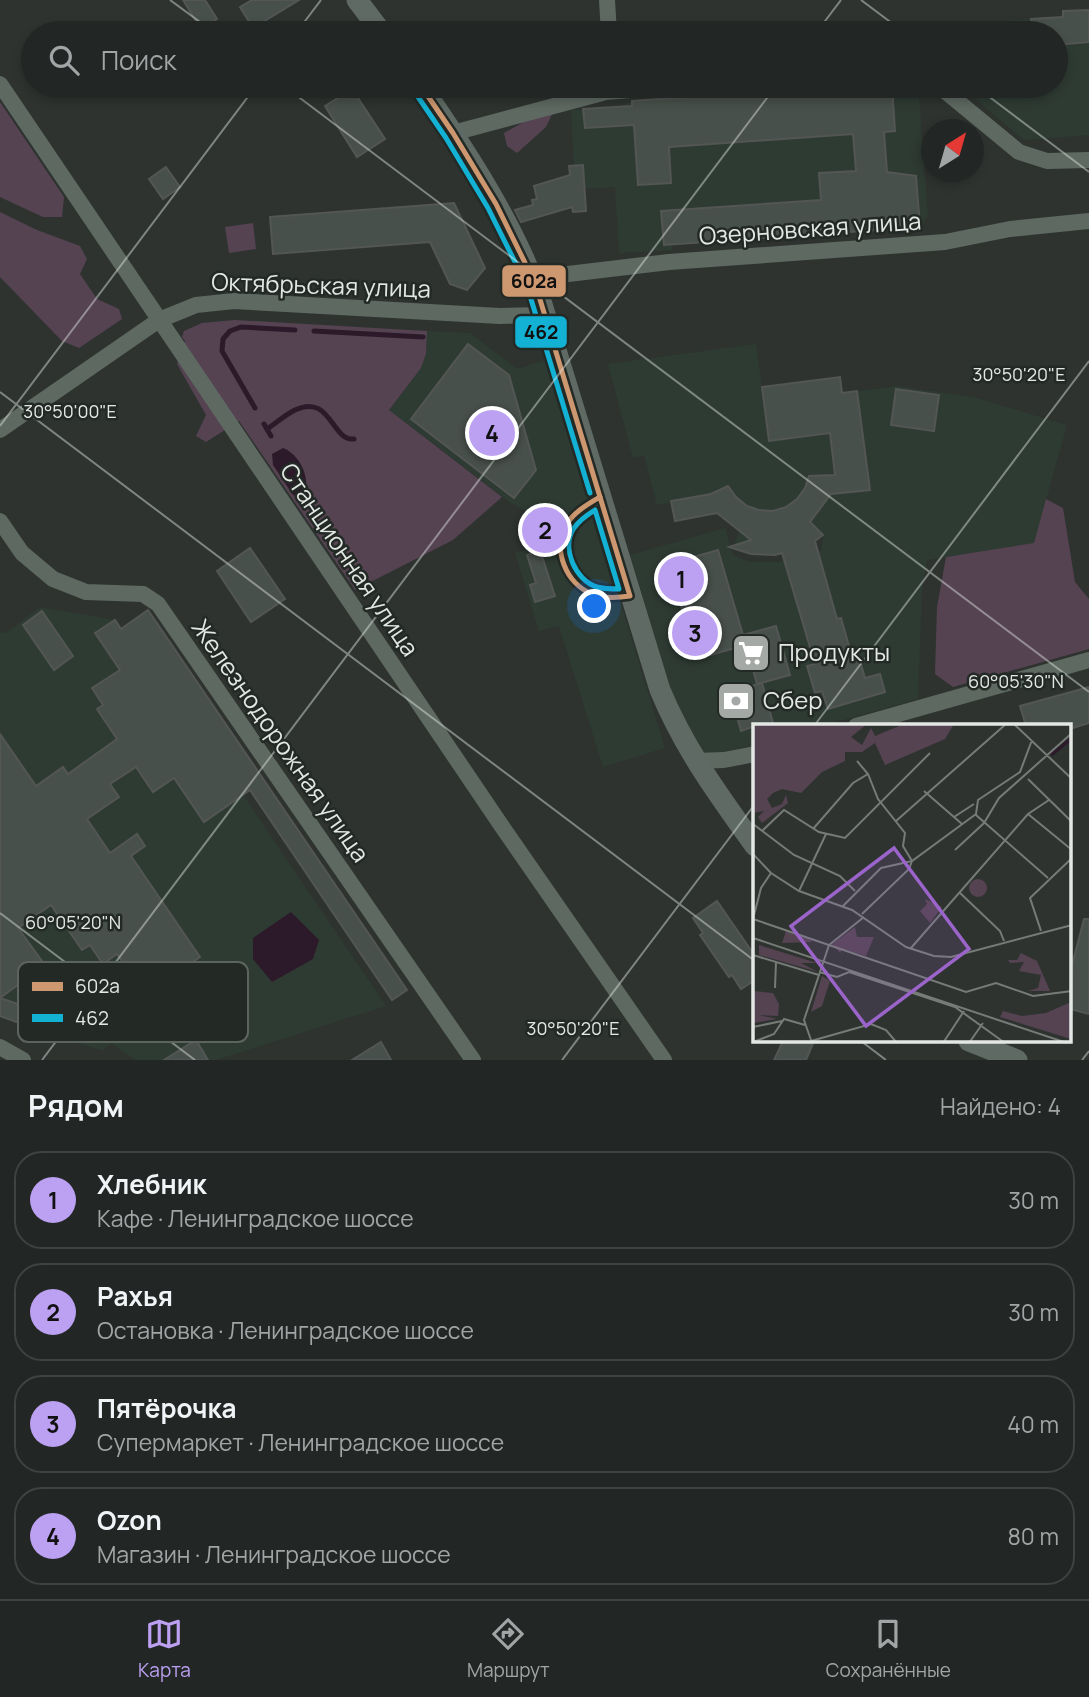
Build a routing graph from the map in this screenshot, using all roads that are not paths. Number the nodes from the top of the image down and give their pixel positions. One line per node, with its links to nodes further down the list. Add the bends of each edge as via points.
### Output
1 (357, 0): 3 (street)
2 (607, 0): 4 (street)
3 (373, 21)
4 (608, 21)
5 (0, 84): 14 (street, Станционная улица)
6 (429, 98): 9 (street)
7 (576, 98): 9 (street)
8 (954, 98): 10 (street, via 1019,152 1047,161)
9 (453, 133): 12 (street, via 496,204)
10 (1089, 160)
11 (1089, 221): 12 (street, Озерновская улица, via 945,242 668,262 568,274)
12 (535, 283): 13 (street)
13 (545, 315): 14 (street, Октябрьская улица, via 234,301 196,305); 20 (street, via 660,690)
14 (159, 320): 15 (street, Октябрьская улица); 26 (street, Станционная улица)
15 (0, 430)
16 (0, 521): 25 (street, Железнодорожная улица, via 22,553 52,579 86,592 143,594 158,604)
17 (1089, 660): 18 (street)
18 (863, 724)
19 (753, 754): 20 (street)
20 (695, 761): 21 (street)
21 (753, 843)
22 (972, 1042): 27 (street)
23 (0, 1046): 24 (street)
24 (23, 1060)
25 (473, 1060)
26 (664, 1060)
27 (1017, 1060)

